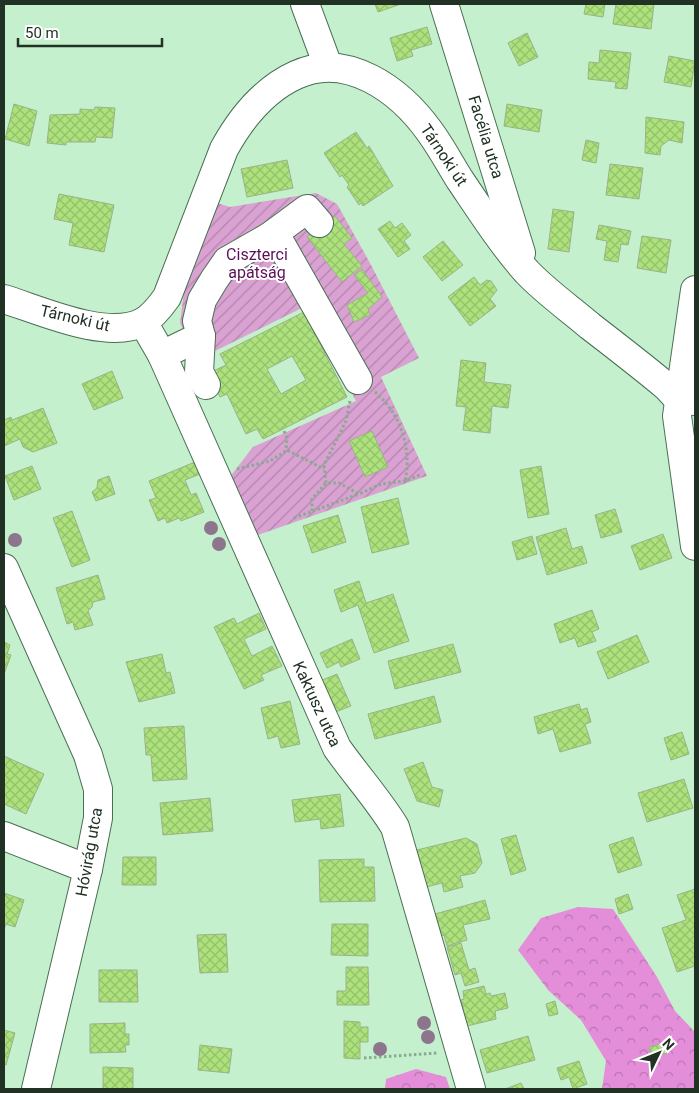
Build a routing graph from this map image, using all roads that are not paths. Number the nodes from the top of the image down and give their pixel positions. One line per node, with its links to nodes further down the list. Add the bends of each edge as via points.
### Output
1 (306, 4): 3 (street)
2 (444, 4): 6 (street, Facélia utca)
3 (328, 66): 6 (street, Tárnoki út, via 349,69 369,77 415,115 430,131 486,218); 9 (street, Tárnoki út, via 311,68 270,90 235,128 224,149 174,283 158,310)
4 (319, 223): 5 (street, via 307,209)
5 (269, 237): 10 (street, via 227,261 202,300 198,321); 12 (street, via 282,246)
6 (526, 271): 14 (street, Tárnoki út, via 554,297)
7 (695, 290): 14 (street, via 684,381)
8 (4, 299): 9 (street, Tárnoki út, via 79,322 115,328)
9 (142, 322): 11 (street, Kaktusz utca)
10 (201, 336): 11 (street); 13 (street, via 199,372)
11 (162, 355): 20 (street, Kaktusz utca, via 337,748 380,802 395,827)
12 (359, 383)
13 (206, 385)
14 (687, 401): 15 (street, via 678,416)
15 (695, 546)
16 (4, 568): 18 (street, Hóvirág utca, via 88,755 98,789 98,818)
17 (4, 836): 18 (street)
18 (88, 869): 19 (street, Hóvirág utca)
19 (36, 1089)
20 (472, 1089)

